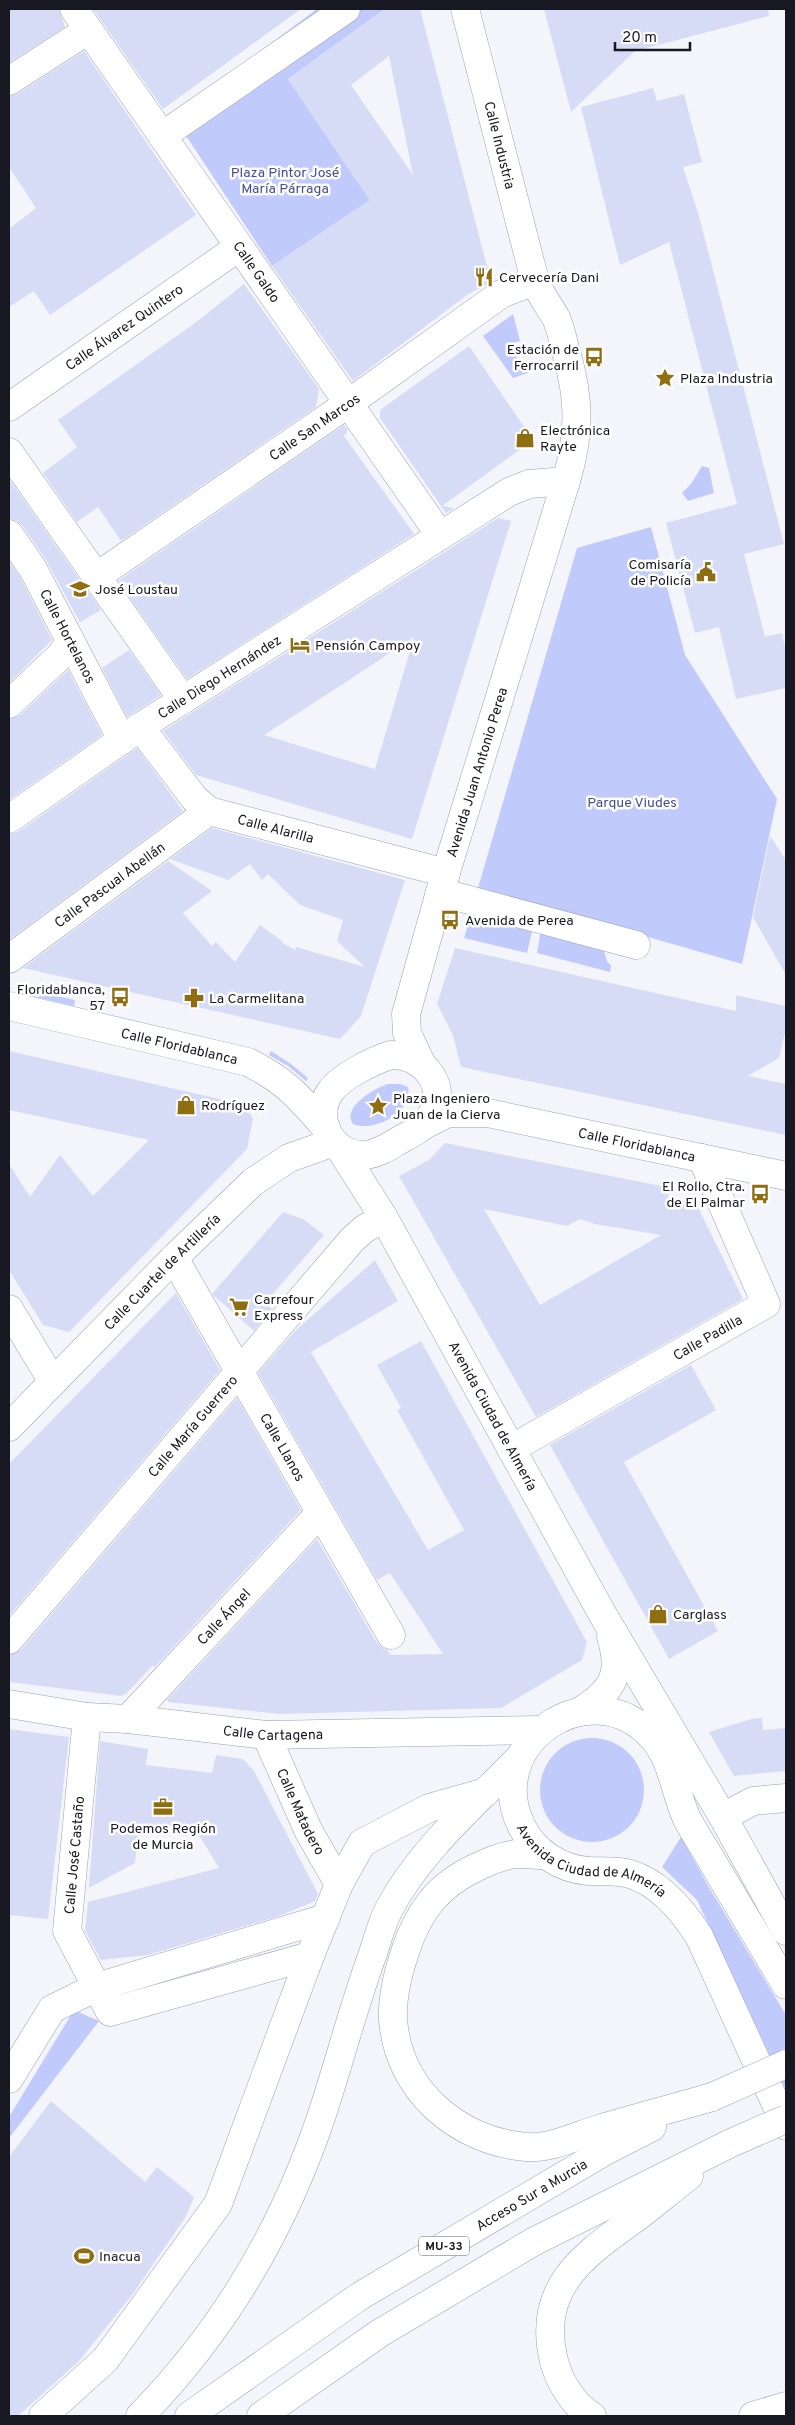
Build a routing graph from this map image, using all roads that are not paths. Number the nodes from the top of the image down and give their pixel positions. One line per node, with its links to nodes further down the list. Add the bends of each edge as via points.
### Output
1 (346, 9): 5 (main road)
2 (465, 9): 7 (main road, Calle Industria)
3 (81, 19): 4 (main road); 5 (main road, Calle Galdo)
4 (9, 81)
5 (162, 136): 6 (main road, Calle Galdo)
6 (239, 247): 8 (main road, Calle Galdo); 9 (main road, Calle Álvarez Quintero)
7 (535, 281): 8 (main road, Calle San Marcos, via 501,294); 11 (main road, via 560,329 576,393 577,436)
8 (349, 403): 13 (main road, Calle Galdo); 14 (main road, Calle San Marcos)
9 (9, 407)
10 (9, 452): 14 (main road)
11 (566, 481): 13 (main road, Calle Diego Hernández, via 522,486); 21 (main road, Avenida Juan Antonio Perea)
12 (9, 534): 15 (main road, Calle Hortelanos, via 33,569)
13 (440, 535): 16 (main road, Calle Diego Hernández)
14 (96, 577): 16 (main road)
15 (70, 642): 17 (main road, via 60,656); 18 (main road, Calle Hortelanos)
16 (183, 700): 18 (main road, Calle Diego Hernández)
17 (9, 704)
18 (131, 734): 19 (main road, Calle Alarilla); 20 (main road, Calle Diego Hernández)
19 (209, 811): 21 (main road, Calle Alarilla); 23 (main road, Calle Pascual Abellán)
20 (9, 819)
21 (443, 882): 22 (main road, Calle Alarilla); 25 (main road, Avenida Juan Antonio Perea, via 405,1020 410,1043)
22 (636, 945)
23 (9, 959)
24 (9, 1006): 28 (main road, Calle Floridablanca, via 248,1062 292,1089)
25 (427, 1071): 26 (main road, Calle Floridablanca, via 451,1095); 27 (main road, via 437,1089 436,1105); 28 (main road, via 407,1056 391,1055 341,1081 327,1098 323,1113)
26 (488, 1113): 27 (main road, Calle Floridablanca, via 448,1113); 30 (main road, Calle Floridablanca)
27 (424, 1125): 29 (main road)
28 (333, 1139): 29 (main road, via 361,1155); 32 (main road, Avenida Ciudad de Almería); 33 (main road, Calle Cuartel de Artillería, via 289,1158 253,1182)
29 (376, 1153): 32 (main road, Avenida Ciudad de Almería, via 371,1162 371,1181)
30 (702, 1158): 31 (main road, Calle Floridablanca); 38 (main road, Calle Padilla, via 766,1304)
31 (786, 1176)
32 (384, 1218): 35 (main road, Calle María Guerrero, via 352,1240); 38 (main road, Avenida Ciudad de Almería)
33 (174, 1258): 35 (main road, Calle Llanos); 36 (main road, Calle Cuartel de Artillería)
34 (9, 1310): 36 (main road)
35 (238, 1372): 39 (main road, Calle Llanos); 42 (main road, Calle María Guerrero)
36 (53, 1382): 37 (main road, Calle Cuartel de Artillería)
37 (11, 1419)
38 (511, 1449): 40 (main road, Avenida Ciudad de Almería)
39 (319, 1514): 41 (main road, Calle Llanos); 46 (main road, Calle Ángel)
40 (603, 1615): 44 (main road, Avenida Ciudad de Almería, via 617,1666 614,1678 602,1696); 52 (main road, Avenida Ciudad de Almería)
41 (391, 1635)
42 (9, 1640)
43 (9, 1704): 45 (main road, Calle Cartagena)
44 (579, 1712): 47 (main road, Avenida Ciudad de Almería); 58 (main road, via 612,1712 627,1718 653,1738 667,1760 688,1821)
45 (87, 1717): 46 (main road, Calle Cartagena); 59 (main road, Calle José Castaño, via 67,1931)
46 (128, 1719): 48 (main road, Calle Cartagena)
47 (541, 1730): 48 (main road, Calle Cartagena); 49 (main road, Avenida Ciudad de Almería)
48 (266, 1735): 54 (main road, Calle Matadero, via 309,1832)
49 (521, 1756): 50 (main road); 53 (main road, Avenida Ciudad de Almería, via 515,1774 515,1810 522,1827)
50 (486, 1792): 54 (main road, via 429,1808 362,1843); 68 (main road, via 435,1844 388,1910 306,2164 278,2224 213,2331)
51 (786, 1798): 52 (main road, via 753,1801)
52 (723, 1817): 56 (main road, Avenida Ciudad de Almería)
53 (545, 1855): 62 (main road, via 513,1854 469,1871 431,1899 418,1920 401,1964 393,2018 397,2043 421,2092 439,2112 474,2135 498,2143 528,2147 568,2140); 64 (main road, Avenida Ciudad de Almería, via 574,1869 630,1874 658,1890 680,1910 699,1936)
54 (339, 1884): 55 (main road)
55 (326, 1918): 57 (main road); 59 (main road)
56 (786, 1931)
57 (310, 1956): 59 (main road, Calle José Castaño, via 110,2012); 67 (main road, via 218,2204 105,2360)
58 (786, 1985)
59 (97, 1987): 61 (main road, via 52,2008)
60 (786, 2064): 62 (main road, Acceso Sur a Murcia / MU-33, bridge)
61 (9, 2079)
62 (712, 2098): 69 (main road, Acceso Sur a Murcia / MU-33, via 607,2150 360,2296)
63 (786, 2119): 65 (main road, bridge)
64 (786, 2126)
65 (731, 2143): 70 (main road, via 525,2247 380,2333); 71 (main road, via 595,2247 561,2286 549,2327 557,2371 569,2393)
66 (786, 2406): 72 (main road)
67 (43, 2416)
68 (140, 2416)
69 (189, 2416)
70 (261, 2416)
71 (592, 2416)
72 (753, 2416)

